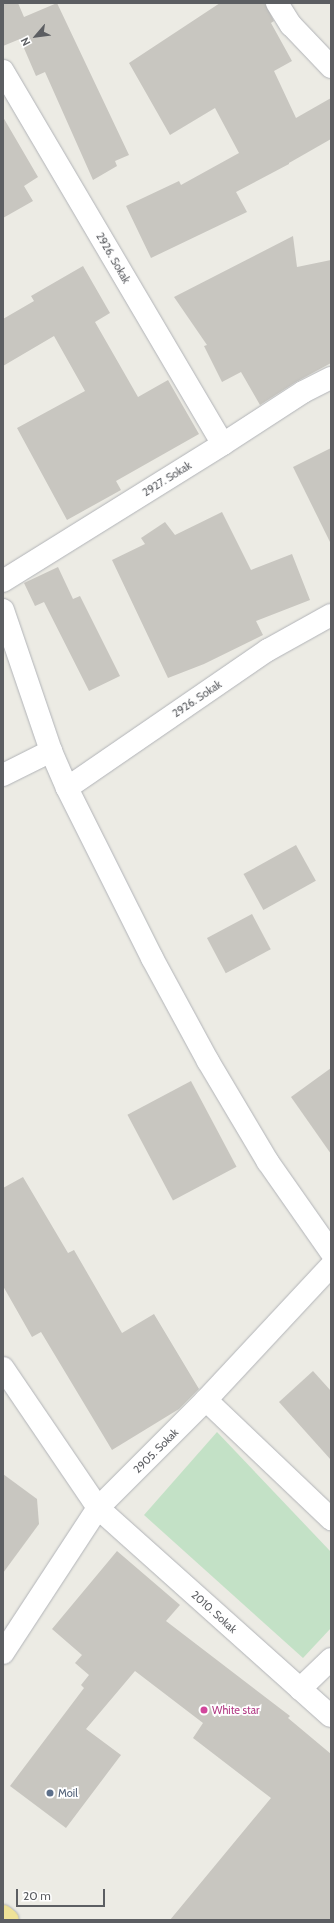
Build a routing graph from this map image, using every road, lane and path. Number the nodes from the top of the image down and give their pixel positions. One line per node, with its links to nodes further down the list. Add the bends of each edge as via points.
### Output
1 (277, 3): 2 (street, via 291,25)
2 (331, 67)
3 (3, 71): 5 (street, 2926. Sokak)
4 (331, 378): 5 (street, 2927. Sokak, via 303,392)
5 (223, 444): 6 (street, 2927. Sokak)
6 (3, 581)
7 (3, 610): 9 (street)
8 (331, 615): 11 (street, 2926. Sokak, via 268,650)
9 (51, 750): 10 (street); 11 (street)
10 (3, 775)
11 (67, 788): 12 (street, via 152,958 208,1061 268,1162)
12 (331, 1252)
13 (331, 1266): 15 (street, 2905. Sokak)
14 (3, 1368): 16 (street, 2010. Sokak)
15 (206, 1400): 16 (street, 2905. Sokak); 17 (street)
16 (98, 1508): 18 (street, 2905. Sokak); 20 (street, 2010. Sokak)
17 (331, 1519)
18 (3, 1653)
19 (331, 1659): 20 (street)
20 (300, 1689): 21 (street, 2010. Sokak)
21 (331, 1716)
22 (3, 1916): 23 (highway)
23 (8, 1920)

